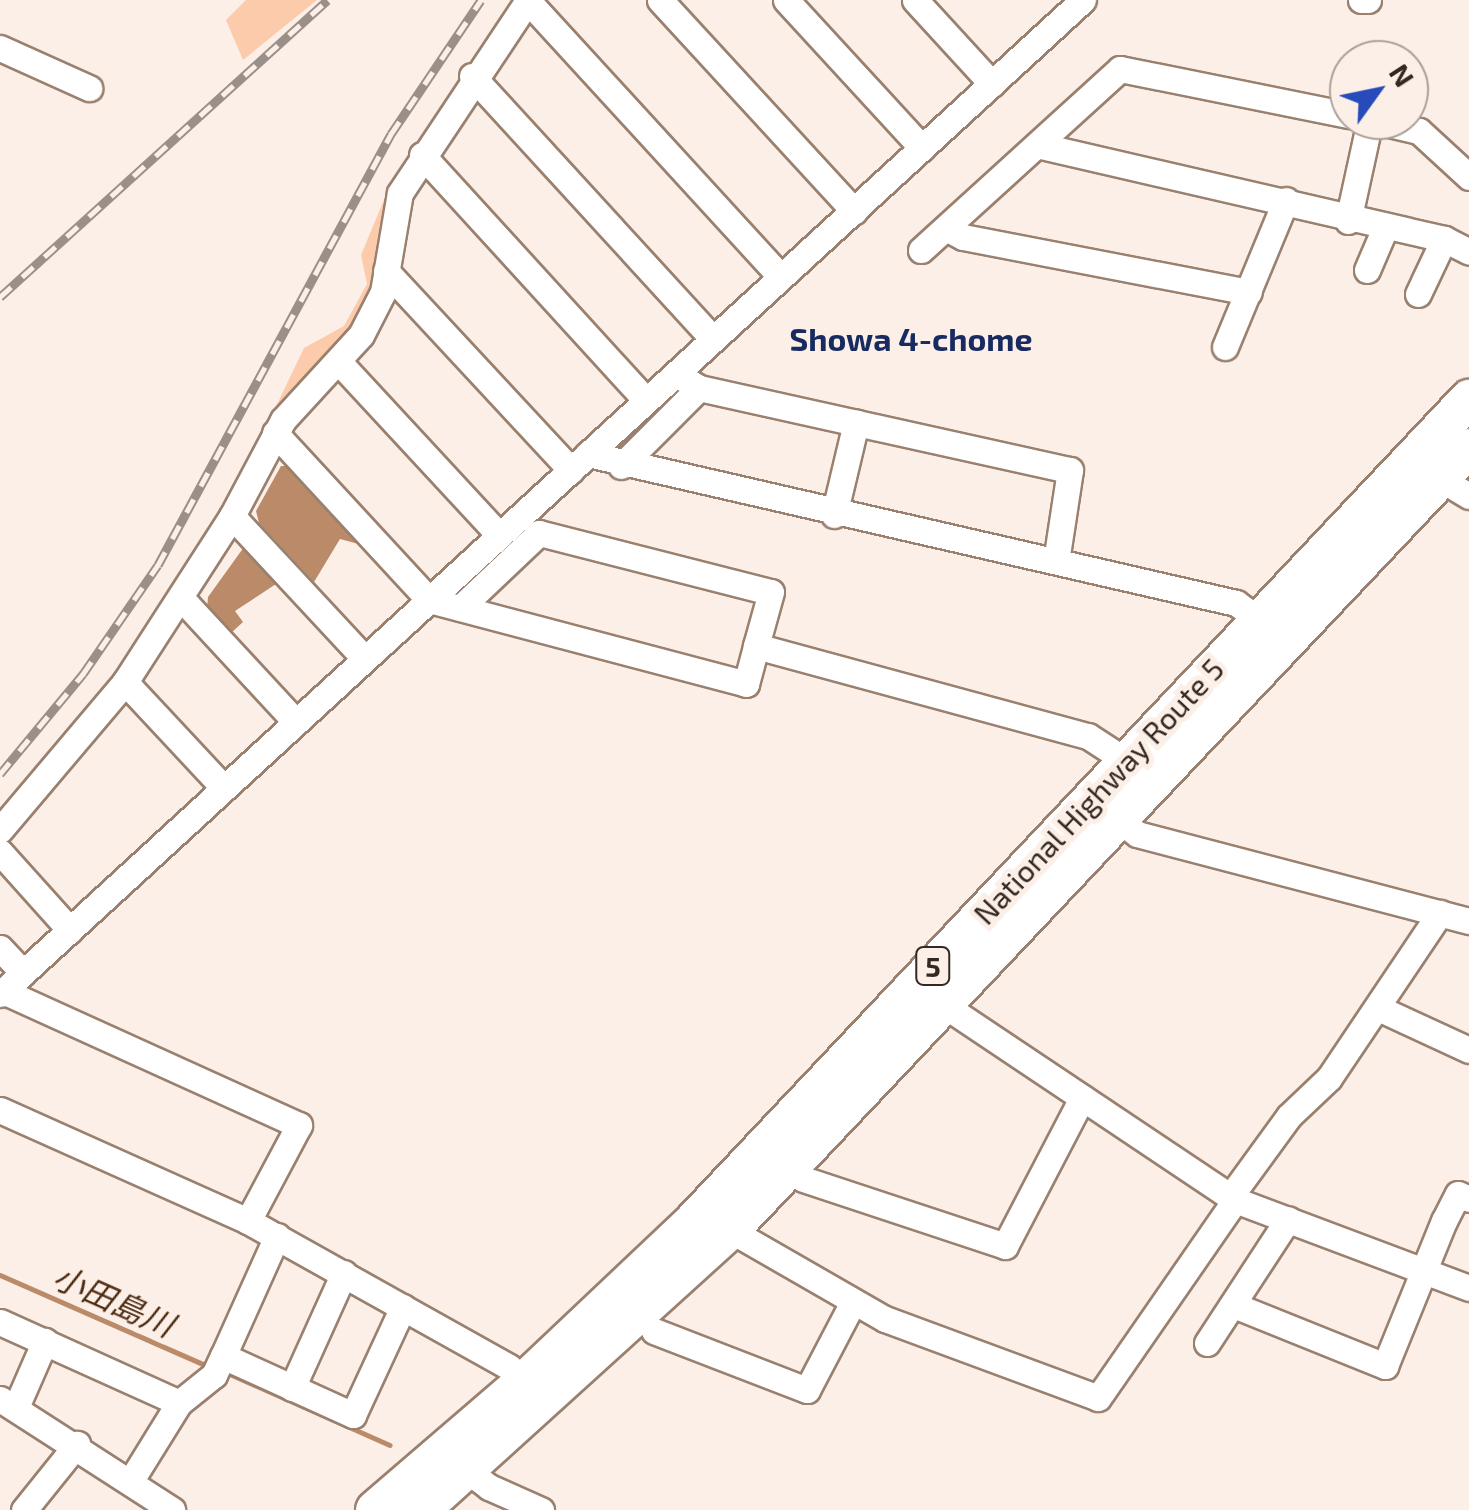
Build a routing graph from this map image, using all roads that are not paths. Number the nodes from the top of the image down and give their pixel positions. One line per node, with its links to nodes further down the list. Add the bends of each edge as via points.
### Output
1 (528, 0): 8 (street); 28 (street)
2 (660, 0): 19 (street)
3 (786, 0): 15 (street)
4 (915, 0): 9 (street)
5 (1083, 0): 6 (street)
6 (1053, 10): 9 (street)
7 (0, 48): 10 (street)
8 (472, 76): 16 (street); 31 (street)
9 (992, 84): 15 (street)
10 (88, 88)
11 (1329, 111): 14 (street, via 1120,69)
12 (1366, 140): 20 (street)
13 (1429, 140): 17 (street)
14 (1037, 144): 18 (street); 21 (street)
15 (922, 148): 19 (street)
16 (422, 155): 27 (street, via 400,192); 37 (street)
17 (1469, 178)
18 (1286, 200): 20 (street); 29 (street)
19 (854, 211): 28 (street)
20 (1348, 220): 22 (street)
21 (946, 228): 24 (street); 29 (street, via 963,237)
22 (1385, 228): 23 (street); 26 (street)
23 (1444, 239): 25 (street); 30 (street)
24 (921, 250)
25 (1469, 252)
26 (1367, 270)
27 (386, 271): 33 (street, via 360,335); 41 (street)
28 (781, 277): 31 (street)
29 (1250, 292): 32 (street)
30 (1418, 294)
31 (713, 339): 34 (street)
32 (1225, 347)
33 (338, 362): 39 (street); 46 (street)
34 (676, 374): 35 (street); 37 (street)
35 (699, 388): 38 (street); 42 (street)
36 (1469, 399): 52 (highway, National Highway Route 5 / 5)
37 (646, 400): 41 (street)
38 (856, 423): 44 (street); 48 (street, via 1070,470)
39 (274, 434): 45 (street); 50 (street)
40 (1469, 448): 43 (highway, National Highway Route 5 / 5)
41 (580, 462): 42 (street); 46 (street)
42 (621, 466): 44 (street)
43 (1454, 487): 52 (highway, National Highway Route 5 / 5)
44 (834, 515): 48 (street)
45 (232, 516): 49 (street); 54 (street)
46 (507, 530): 47 (street); 50 (street)
47 (539, 534): 51 (street); 53 (street, via 771,592)
48 (1056, 560): 52 (street, via 1236,603)
49 (181, 598): 55 (street); 56 (street)
50 (428, 600): 51 (street); 54 (street)
51 (460, 608): 53 (street, via 746,684)
52 (1272, 628): 57 (highway, National Highway Route 5 / 5); 59 (highway, National Highway Route 5 / 5)
53 (756, 646): 57 (street, via 1088,736)
54 (364, 659): 56 (street)
55 (124, 682): 58 (street); 60 (street)
56 (296, 722): 58 (street)
57 (1125, 760): 68 (highway, National Highway Route 5 / 5)
58 (224, 788): 64 (street)
59 (1114, 817): 62 (street, via 1137,834); 68 (highway, National Highway Route 5 / 5)
60 (0, 830)
61 (0, 852): 64 (street)
62 (1440, 913): 63 (street); 69 (street)
63 (1469, 921)
64 (70, 930): 66 (street)
65 (0, 948): 66 (street)
66 (22, 973): 67 (street)
67 (2, 993): 77 (street, via 299,1125)
68 (928, 994): 71 (street); 78 (highway, National Highway Route 5 / 5); 92 (highway, National Highway Route 5 / 5, via 692,1222)
69 (1378, 1008): 70 (street); 74 (street, via 1329,1078 1289,1116)
70 (1469, 1050)
71 (1082, 1098): 73 (street, via 1004,1246); 74 (street)
72 (0, 1110): 77 (street)
73 (803, 1179)
74 (1232, 1199): 76 (street); 83 (street, via 1098,1398 938,1342)
75 (1469, 1199): 80 (street, via 1458,1194)
76 (1288, 1219): 80 (street); 84 (street)
77 (248, 1221): 79 (street)
78 (730, 1230): 83 (street); 92 (highway, National Highway Route 5 / 5)
79 (276, 1236): 81 (street); 90 (street)
80 (1422, 1271): 82 (street); 84 (street, via 1385,1366)
81 (344, 1274): 85 (street); 91 (street)
82 (1469, 1288)
83 (853, 1302): 87 (street, via 807,1390)
84 (1236, 1306): 89 (street)
85 (403, 1307): 91 (street, via 353,1415); 92 (street)
86 (0, 1322): 88 (street)
87 (654, 1331)
88 (45, 1341): 93 (street); 94 (street)
89 (1207, 1343)
90 (223, 1356): 91 (street); 94 (street, via 214,1375)
91 (292, 1388)
92 (538, 1389): 96 (highway, National Highway Route 5 / 5)
93 (8, 1402): 95 (street)
94 (179, 1403): 97 (street)
95 (77, 1444): 97 (street); 98 (street)
96 (455, 1460): 100 (highway, National Highway Route 5 / 5); 101 (highway, National Highway Route 5 / 5); 102 (street, via 489,1487)
97 (136, 1495): 99 (street)
98 (24, 1510)
99 (172, 1510)
100 (376, 1510)
101 (421, 1510)
102 (541, 1510)

